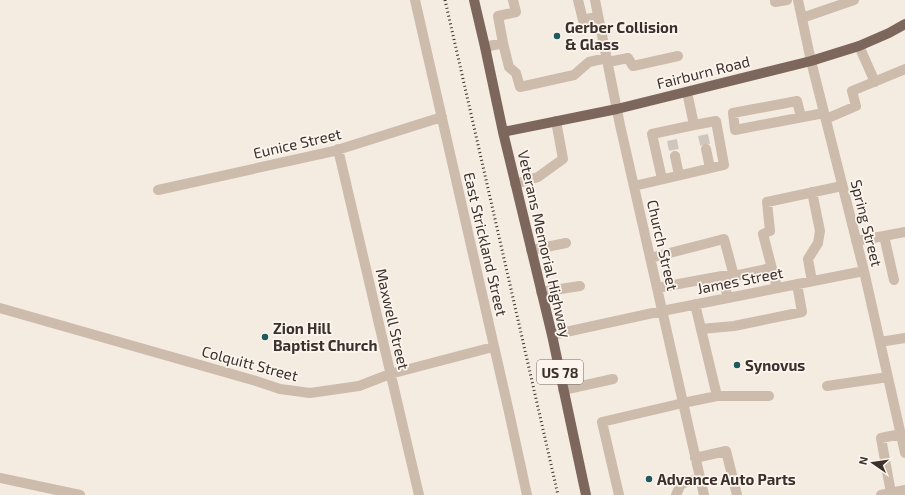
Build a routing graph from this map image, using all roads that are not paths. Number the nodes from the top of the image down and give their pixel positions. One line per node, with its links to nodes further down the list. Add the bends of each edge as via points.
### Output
1 (415, 0): 24 (street, East Strickland Street)
2 (474, 0): 15 (main road, Veterans Memorial Highway / US 78)
3 (513, 0): 13 (street, via 516,12 498,16)
4 (578, 0): 10 (street, via 583,20)
5 (595, 0): 10 (street, Church Street)
6 (775, 0): 7 (street)
7 (786, 0)
8 (798, 0): 11 (street, Spring Street)
9 (854, 0): 11 (street)
10 (598, 16): 17 (street, Church Street)
11 (802, 18): 18 (street, Spring Street)
12 (905, 24): 14 (main road, Fairburn Road)
13 (503, 43): 15 (street); 17 (street, via 509,67 516,73 520,87 574,75 589,62)
14 (859, 46): 18 (main road, Fairburn Road); 20 (street)
15 (485, 47): 28 (main road, Veterans Memorial Highway / US 78)
16 (678, 56): 17 (street, via 633,66 628,58)
17 (607, 60): 22 (street, Church Street)
18 (811, 61): 21 (main road, Fairburn Road); 23 (street, Spring Street)
19 (905, 69): 20 (street)
20 (875, 82): 23 (street, via 852,91 856,106)
21 (687, 92): 22 (main road, Fairburn Road); 27 (street)
22 (617, 109): 26 (main road, Fairburn Road); 37 (street, Church Street)
23 (825, 116): 25 (street); 38 (street, Spring Street)
24 (442, 117): 31 (street, Eunice Street); 66 (street, East Strickland Street)
25 (801, 117): 25 (street, via 734,130 732,113 797,101)
26 (556, 121): 28 (main road, Fairburn Road); 36 (street, via 564,159 538,177)
27 (698, 125): 29 (street); 33 (street, via 716,121 724,164); 35 (street, via 671,135 652,134)
28 (503, 132): 36 (main road, Veterans Memorial Highway / US 78)
29 (703, 135)
30 (706, 149): 33 (street)
31 (338, 150): 39 (street, Eunice Street); 67 (street, Maxwell Street)
32 (675, 156): 34 (street)
33 (710, 168): 34 (street)
34 (678, 175): 35 (street)
35 (662, 179): 37 (street)
36 (515, 184): 45 (main road, Veterans Memorial Highway / US 78)
37 (634, 186): 46 (street, Church Street)
38 (842, 186): 40 (street); 43 (street, Spring Street)
39 (158, 190)
40 (812, 192): 47 (street, via 767,202 770,231 763,234); 52 (street, via 820,231 818,243 808,259)
41 (905, 232): 42 (street)
42 (884, 236): 43 (street); 51 (street)
43 (856, 241): 48 (street, Spring Street)
44 (566, 243): 45 (street)
45 (531, 250): 57 (main road, Veterans Memorial Highway / US 78)
46 (650, 258): 50 (street, via 724,239); 55 (street, Church Street)
47 (771, 268): 50 (street); 56 (street)
48 (864, 271): 52 (street, James Street); 65 (street, Spring Street)
49 (722, 276): 50 (street); 55 (street); 58 (street)
50 (734, 276)
51 (894, 280)
52 (812, 281): 53 (street, James Street)
53 (797, 284): 56 (street, James Street); 62 (street, via 802,312 734,326)
54 (580, 286): 57 (street)
55 (657, 288): 61 (street, Church Street)
56 (777, 288): 58 (street, James Street)
57 (541, 292): 63 (main road, Veterans Memorial Highway / US 78)
58 (728, 298): 59 (street, James Street)
59 (695, 304): 61 (street, James Street); 62 (street)
60 (0, 308): 67 (street, Colquitt Street, via 280,389 310,393 359,386)
61 (662, 311): 63 (street, James Street); 74 (street, Church Street)
62 (701, 329): 72 (street)
63 (552, 335): 71 (main road, Veterans Memorial Highway / US 78)
64 (905, 338): 65 (street)
65 (880, 342): 68 (street, Spring Street)
66 (493, 347): 67 (street, Colquitt Street); 84 (street, East Strickland Street)
67 (390, 374): 83 (street, Maxwell Street)
68 (888, 377): 70 (street); 75 (street, Spring Street)
69 (613, 379): 71 (street)
70 (827, 386)
71 (563, 390): 85 (main road, Veterans Memorial Highway / US 78)
72 (717, 396): 73 (street); 74 (street)
73 (770, 396)
74 (683, 402): 77 (street, Church Street); 86 (street, via 602,422)
75 (901, 434): 76 (street, Spring Street); 81 (street, via 881,438)
76 (905, 453)
77 (695, 458): 79 (street, Church Street); 89 (street, via 726,451)
78 (0, 478): 82 (street)
79 (700, 478): 87 (street, via 681,484); 88 (street, Church Street)
80 (905, 490): 81 (street)
81 (891, 493): 90 (street)
82 (80, 495)
83 (418, 495)
84 (527, 495)
85 (586, 495)
86 (619, 495)
87 (676, 495)
88 (704, 495)
89 (737, 495)
90 (881, 495)

